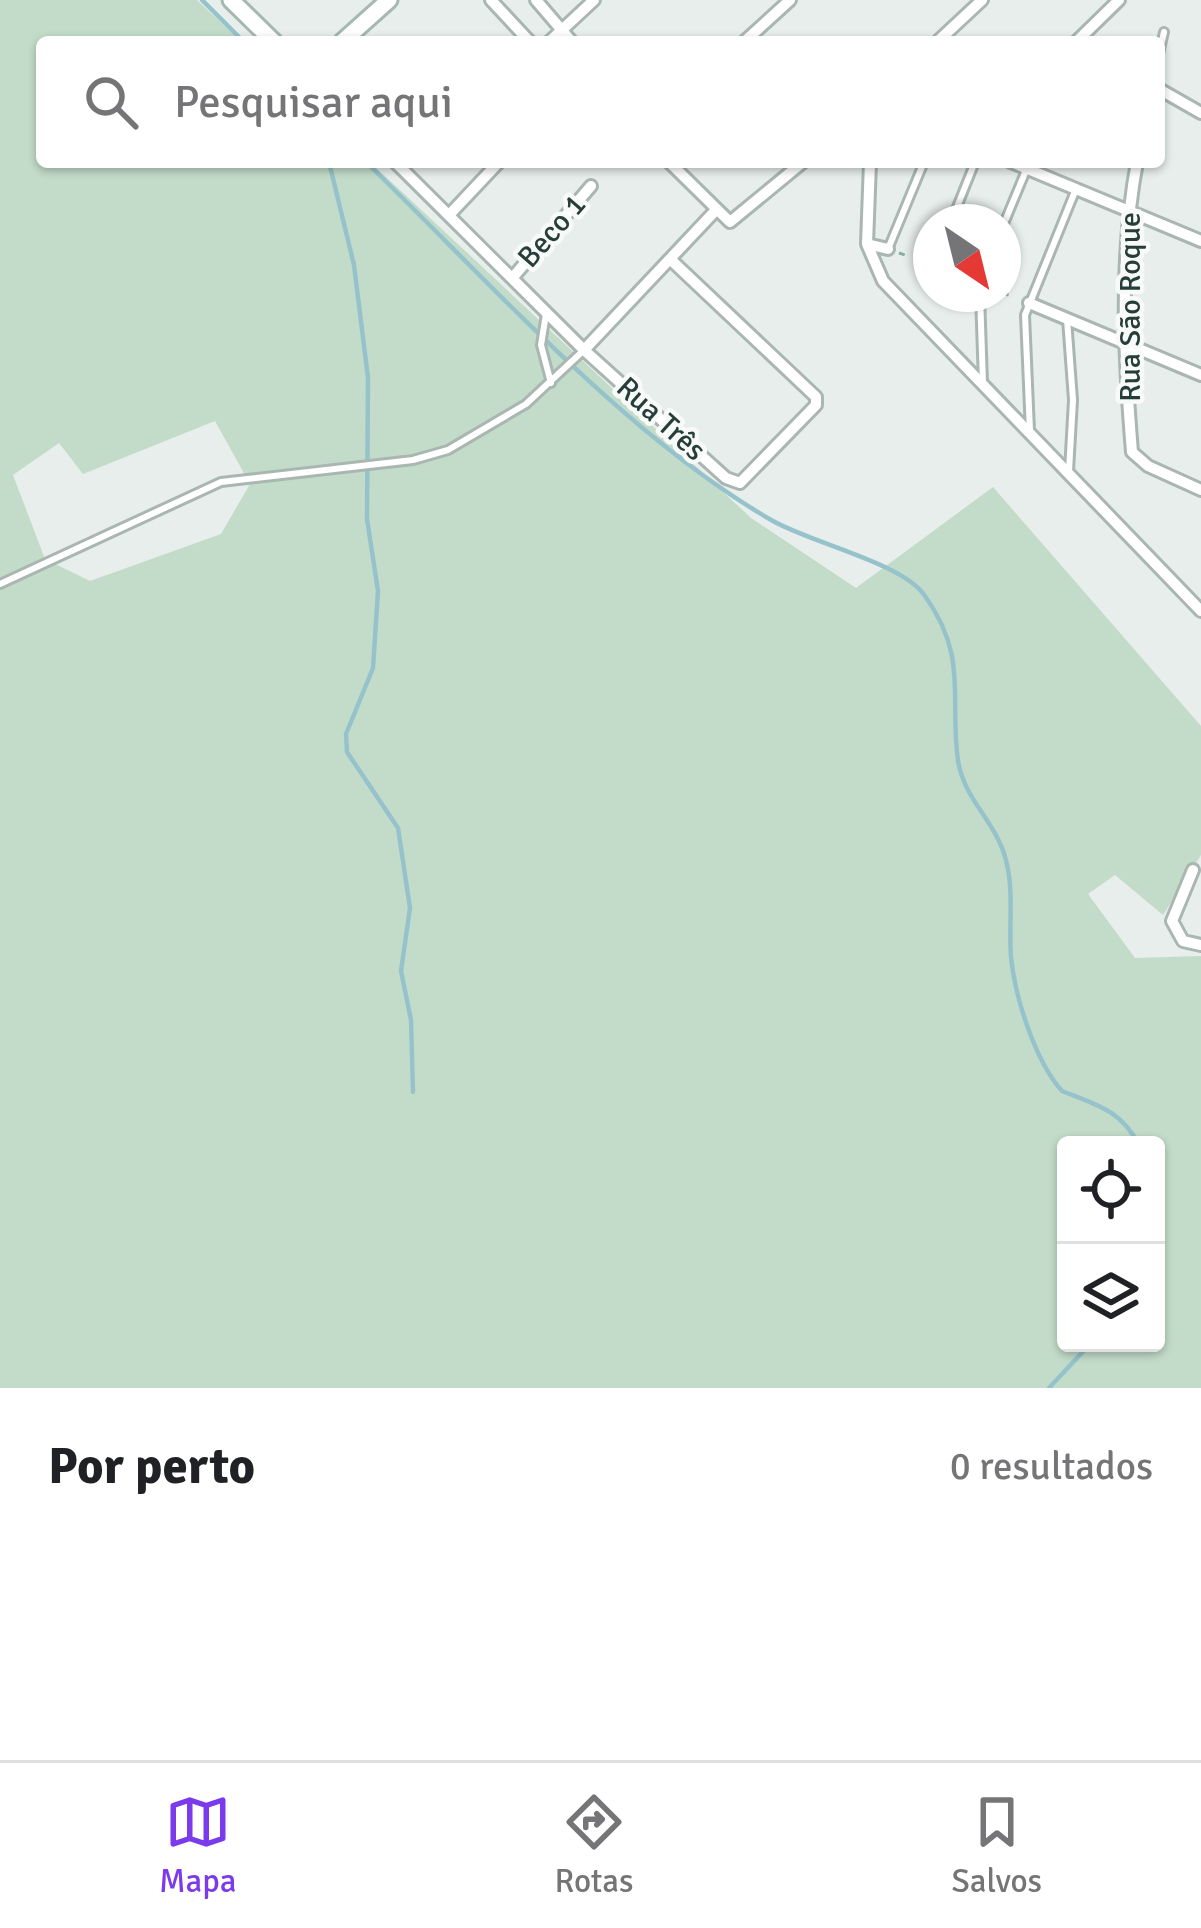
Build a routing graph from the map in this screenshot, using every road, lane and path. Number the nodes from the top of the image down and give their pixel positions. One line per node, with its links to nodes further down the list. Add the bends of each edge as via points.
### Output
1 (389, 0): 12 (main road)
2 (491, 0): 13 (street)
3 (536, 0): 9 (street)
4 (594, 0): 9 (street)
5 (790, 0): 16 (street)
6 (982, 0): 17 (street)
7 (1119, 0): 18 (street)
8 (234, 1): 11 (main road)
9 (561, 29): 14 (street); 15 (street)
10 (1165, 32): 19 (lane)
11 (268, 36)
12 (349, 36)
13 (524, 36)
14 (555, 36)
15 (567, 36)
16 (751, 36)
17 (943, 36)
18 (1082, 36)
19 (1164, 36)
20 (1165, 92): 21 (street)
21 (1201, 113)
22 (401, 168): 39 (street, Rua Três)
23 (493, 168): 39 (street)
24 (675, 168): 37 (street)
25 (796, 168): 37 (street, via 741,217 730,222)
26 (870, 168): 41 (street)
27 (922, 168): 42 (lane)
28 (973, 168): 35 (lane)
29 (1027, 168): 32 (street); 36 (lane)
30 (1059, 168): 32 (street)
31 (1136, 168): 38 (street, Rua São Roque)
32 (1055, 179): 34 (street)
33 (591, 186): 45 (street, Beco 1)
34 (1076, 189): 38 (street); 47 (lane)
35 (958, 204)
36 (1012, 204)
37 (716, 210): 44 (street)
38 (1127, 212): 40 (street); 51 (street, Rua São Roque)
39 (449, 214): 45 (street, Rua Três)
40 (1201, 241)
41 (866, 244): 42 (street); 55 (street, via 895,296)
42 (888, 249): 43 (path)
43 (913, 258)
44 (670, 259): 52 (street); 52 (street, Rua Três, via 817,405 740,483)
45 (514, 276): 48 (street, Rua Três)
46 (1021, 300): 47 (path)
47 (1029, 303): 50 (street); 56 (lane)
48 (547, 310): 52 (street, Rua Três); 54 (lane, via 541,345)
49 (981, 312): 55 (lane)
50 (1067, 319): 51 (street); 57 (lane)
51 (1123, 341): 53 (street); 58 (street, Rua São Roque, via 1132,452)
52 (584, 350): 54 (lane)
53 (1201, 375)
54 (551, 382): 59 (lane, via 431,457 221,482)
55 (983, 383): 56 (street)
56 (1030, 431): 57 (street)
57 (1069, 472): 60 (street)
58 (1201, 490)
59 (0, 584)
60 (1201, 610)
61 (1193, 870): 62 (street, via 1172,921 1183,941)
62 (1201, 945)

